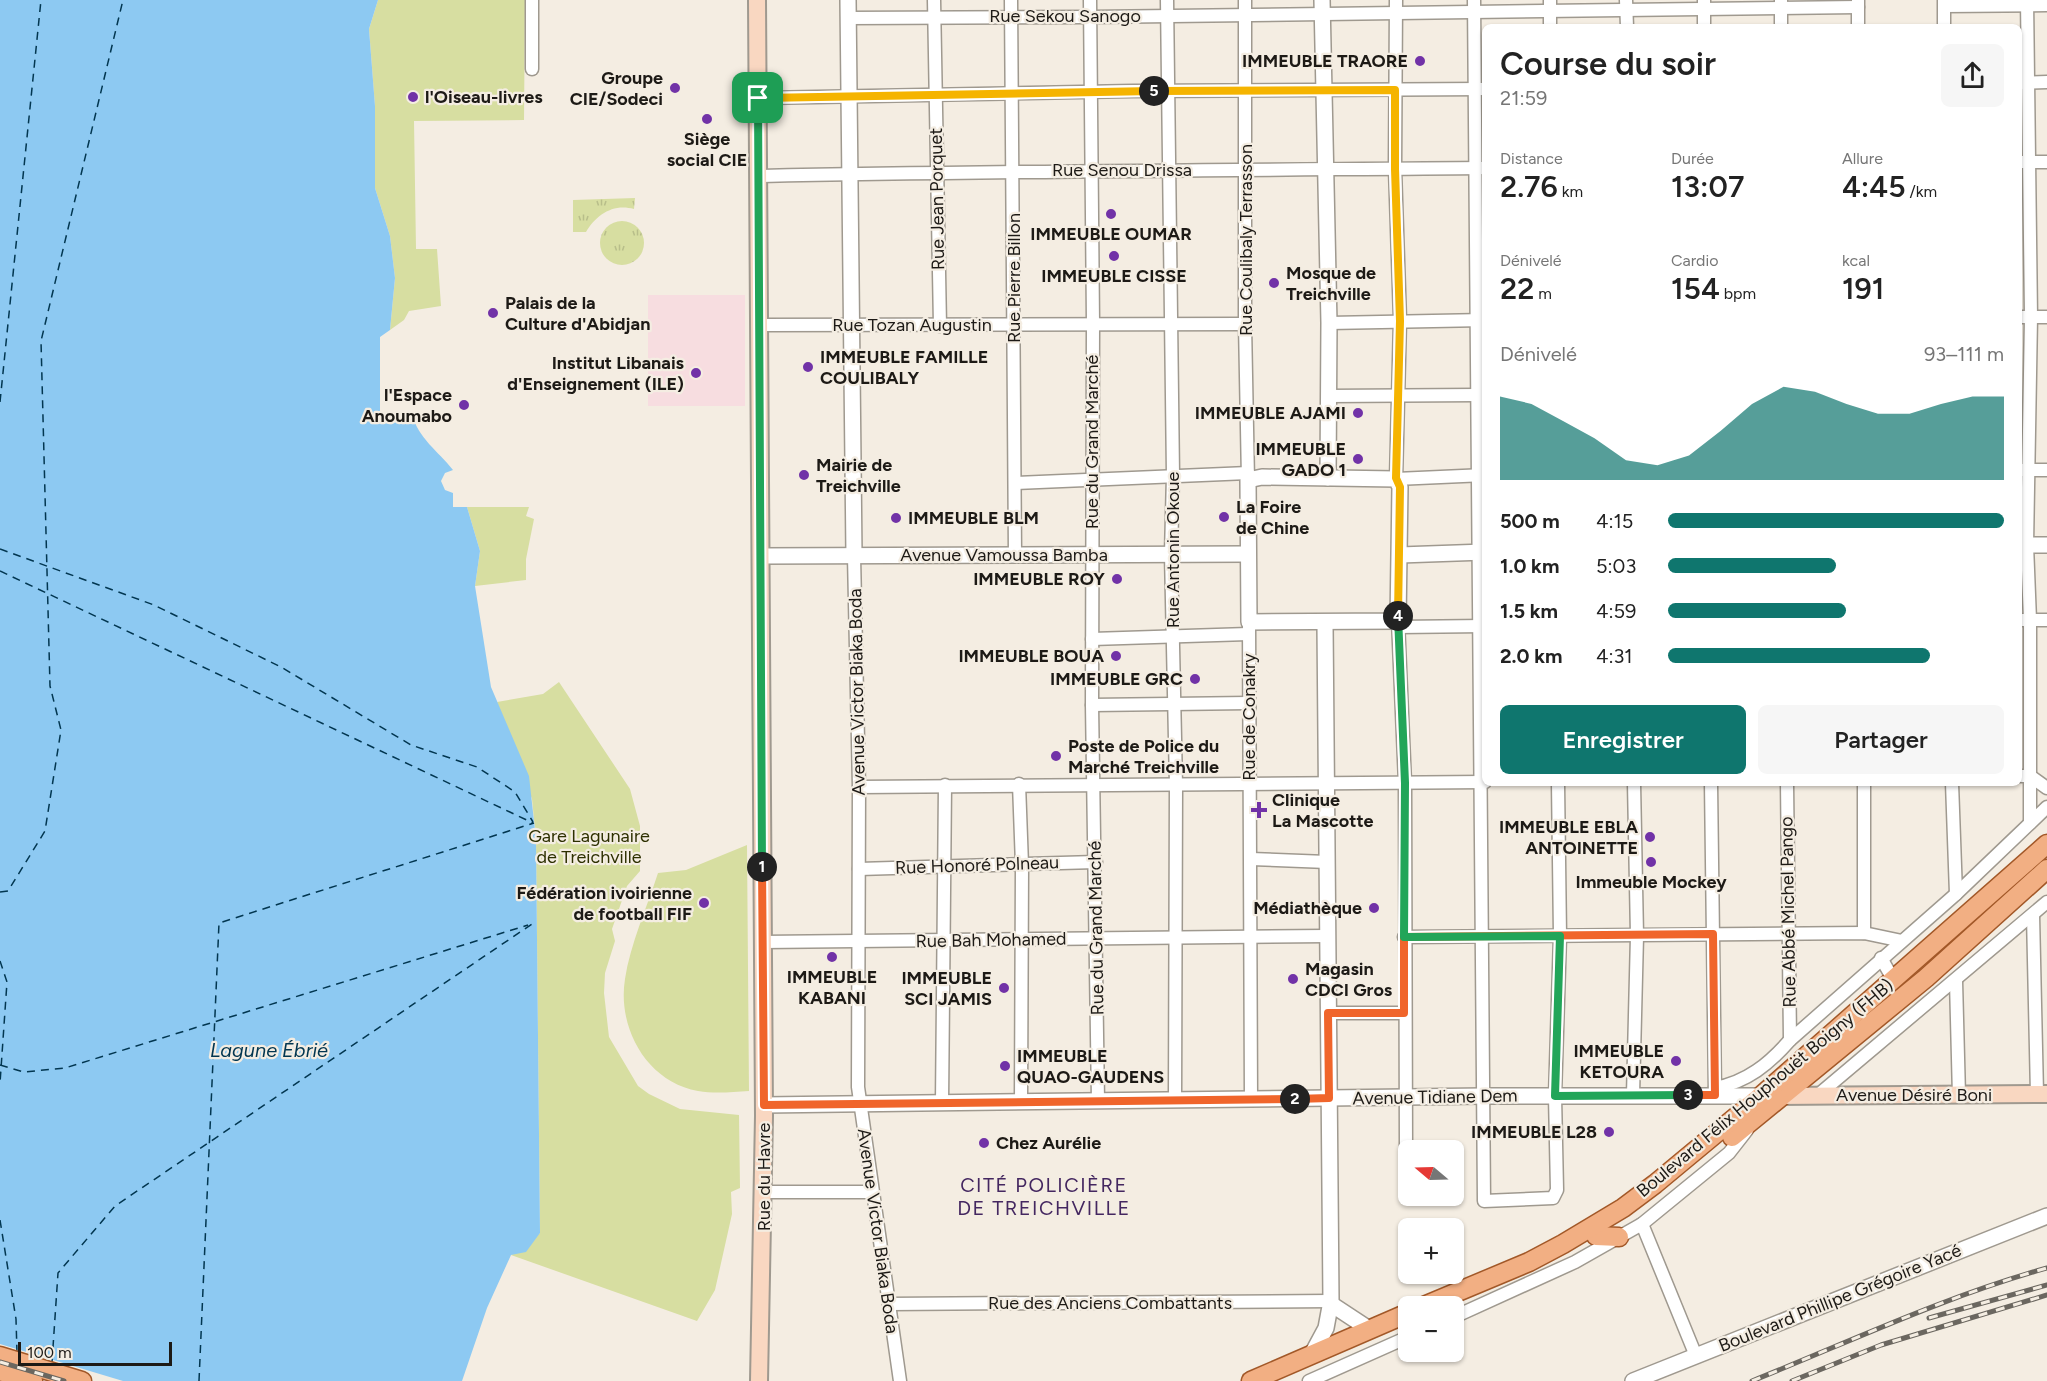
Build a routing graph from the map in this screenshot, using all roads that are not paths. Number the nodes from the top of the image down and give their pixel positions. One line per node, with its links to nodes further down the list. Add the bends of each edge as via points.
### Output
1 (532, 0): 32 (street)
2 (757, 0): 44 (main road, Rue du Havre)
3 (848, 0): 25 (street, Avenue Victor Biaka Boda)
4 (934, 0): 22 (street, Rue Jean Porquet)
5 (1011, 0): 23 (street, Rue Pierre Billon)
6 (1090, 0): 24 (street, Rue du Grand Marché)
7 (1167, 0): 21 (street, Rue Antonin Okoue)
8 (1245, 0): 20 (street, Rue Coulibaly Terrasson)
9 (1858, 3): 13 (street, Rue Sekou Sanogo); 30 (street)
10 (1944, 3): 11 (street); 31 (street)
11 (2027, 3): 17 (street); 34 (street)
12 (1704, 4): 13 (street, Rue Sekou Sanogo); 16 (street, Rue Sekou Sanogo); 28 (street)
13 (1781, 4): 29 (street)
14 (1474, 5): 15 (street, Rue Sekou Sanogo); 19 (street, Rue Sekou Sanogo); 35 (street)
15 (1550, 5): 16 (street, Rue Sekou Sanogo); 26 (street)
16 (1626, 5): 27 (street)
17 (2047, 5)
18 (1322, 6): 19 (street, Rue Sekou Sanogo); 20 (street, Rue Sekou Sanogo); 38 (street)
19 (1396, 6): 36 (street)
20 (1246, 14): 21 (street, Rue Sekou Sanogo); 40 (street, Rue Coulibaly Terrasson)
21 (1167, 16): 24 (street, Rue Sekou Sanogo); 37 (street, Rue Antonin Okoue)
22 (934, 17): 23 (street, Rue Sekou Sanogo); 25 (street, Rue Sekou Sanogo); 42 (street, Rue Jean Porquet)
23 (1011, 17): 24 (street, Rue Sekou Sanogo); 41 (street, Rue Pierre Billon)
24 (1090, 17): 39 (street, Rue du Grand Marché)
25 (849, 18): 43 (street, Avenue Victor Biaka Boda)
26 (1551, 24)
27 (1627, 24)
28 (1704, 24)
29 (1781, 24)
30 (1858, 24)
31 (1944, 24)
32 (532, 69)
33 (2047, 82): 34 (street)
34 (2024, 83): 45 (street)
35 (1480, 89): 36 (street); 49 (street)
36 (1395, 90): 38 (street); 50 (street)
37 (1170, 91): 39 (street); 40 (street); 53 (street, Rue Antonin Okoue)
38 (1322, 91): 40 (street); 47 (street)
39 (1092, 92): 41 (street); 52 (street, Rue du Grand Marché)
40 (1246, 92): 48 (street, Rue Coulibaly Terrasson)
41 (1012, 95): 42 (street); 51 (street, Rue Pierre Billon)
42 (934, 96): 43 (street); 54 (street, Rue Jean Porquet)
43 (849, 97): 44 (street); 55 (street, Avenue Victor Biaka Boda)
44 (758, 98): 56 (main road, Rue du Havre)
45 (2024, 162): 46 (street); 58 (street)
46 (2047, 162)
47 (1325, 167): 48 (street, Rue Senou Drissa); 50 (street, Rue Senou Drissa); 63 (street)
48 (1246, 168): 53 (street, Rue Senou Drissa); 64 (street, Rue Coulibaly Terrasson)
49 (1480, 168): 50 (street, Rue Senou Drissa); 59 (street)
50 (1395, 169): 60 (street)
51 (1014, 170): 52 (street, Rue Senou Drissa); 54 (street, Rue Senou Drissa); 67 (street, Rue Pierre Billon)
52 (1092, 170): 53 (street, Rue Senou Drissa); 61 (street, Rue du Grand Marché)
53 (1169, 172): 62 (street, Rue Antonin Okoue)
54 (936, 174): 55 (street, Rue Senou Drissa); 68 (street, Rue Jean Porquet)
55 (849, 175): 56 (street, Rue Senou Drissa); 66 (street, Avenue Victor Biaka Boda)
56 (758, 176): 65 (main road, Rue du Havre)
57 (2047, 316): 58 (street)
58 (2025, 317): 72 (street)
59 (1481, 320): 60 (street); 69 (street)
60 (1400, 321): 63 (street); 71 (street)
61 (1093, 323): 62 (street, Rue Tozan Augustin); 67 (street, Rue Tozan Augustin); 79 (street, Rue du Grand Marché)
62 (1170, 323): 64 (street, Rue Tozan Augustin); 74 (street, Rue Antonin Okoue)
63 (1329, 323): 70 (street)
64 (1245, 324): 76 (street, Rue Coulibaly Terrasson)
65 (759, 325): 66 (street, Rue Tozan Augustin); 89 (main road, Rue du Havre)
66 (851, 325): 68 (street, Rue Tozan Augustin); 90 (street, Avenue Victor Biaka Boda)
67 (1014, 325): 68 (street, Rue Tozan Augustin); 80 (street, Rue Pierre Billon)
68 (940, 326)
69 (1477, 394): 71 (street); 75 (street)
70 (1328, 396): 71 (street); 77 (street)
71 (1397, 396): 78 (street)
72 (2024, 470): 73 (street); 82 (street)
73 (2047, 470)
74 (1173, 475): 76 (street); 79 (street); 85 (street, Rue Antonin Okoue)
75 (1482, 475): 78 (street); 83 (street)
76 (1248, 476): 77 (street); 86 (street)
77 (1328, 478): 78 (street)
78 (1396, 478): 88 (street, via 1400,487)
79 (1092, 481): 80 (street); 84 (street, Rue du Grand Marché)
80 (1015, 483): 87 (street, Rue Pierre Billon)
81 (2047, 544): 82 (street)
82 (2023, 545): 91 (street)
83 (1482, 552): 88 (street); 95 (street)
84 (1091, 554): 85 (street, Avenue Vamoussa Bamba); 87 (street, Avenue Vamoussa Bamba); 98 (street, Rue du Grand Marché)
85 (1171, 554): 86 (street, Avenue Vamoussa Bamba); 97 (street, Rue Antonin Okoue)
86 (1248, 554): 96 (street)
87 (1015, 555): 90 (street, Avenue Vamoussa Bamba)
88 (1400, 555): 94 (street)
89 (761, 556): 90 (street, Avenue Vamoussa Bamba); 149 (main road, Rue du Havre)
90 (854, 556): 118 (street, Avenue Victor Biaka Boda)
91 (2025, 620): 92 (street); 102 (street)
92 (2047, 620)
93 (1325, 624): 94 (street); 96 (street); 108 (street)
94 (1398, 624): 95 (street); 105 (street)
95 (1482, 626)
96 (1249, 628): 97 (street); 99 (street, Rue de Conakry)
97 (1173, 634): 98 (street); 101 (street, Rue Antonin Okoue)
98 (1092, 639): 100 (street, Rue du Grand Marché)
99 (1249, 704): 101 (street); 104 (street, Rue de Conakry)
100 (1092, 705): 101 (street); 107 (street, Rue du Grand Marché)
101 (1175, 706): 110 (street, Rue Antonin Okoue)
102 (2024, 776): 119 (street); 121 (street)
103 (1482, 782): 105 (street)
104 (1250, 783): 108 (street); 110 (street); 123 (street, Rue de Conakry)
105 (1405, 783): 108 (street); 144 (street)
106 (1018, 784): 107 (street); 109 (street); 127 (street)
107 (1094, 784): 110 (street); 124 (street, Rue du Grand Marché)
108 (1326, 784): 125 (street)
109 (945, 785): 118 (street); 126 (street)
110 (1176, 786): 138 (street, Rue Antonin Okoue)
111 (1483, 786): 145 (street)
112 (1558, 786): 141 (street)
113 (1634, 786): 142 (street)
114 (1711, 786): 135 (street)
115 (1787, 786): 137 (street, Rue Abbé Michel Pango)
116 (1864, 786): 133 (street)
117 (1952, 786): 130 (street)
118 (859, 787): 128 (street, Avenue Victor Biaka Boda)
119 (2047, 788)
120 (2047, 807): 121 (street)
121 (2030, 823): 130 (street)
122 (2047, 844): 152 (main road, Boulevard Félix Houphouët Boigny (FHB))
123 (1251, 859): 125 (street); 139 (street, Rue de Conakry)
124 (1096, 862): 127 (street, Rue Honoré Polneau); 143 (street, Rue du Grand Marché)
125 (1327, 862): 140 (street)
126 (945, 866): 127 (street, Rue Honoré Polneau); 128 (street, Rue Honoré Polneau); 147 (street)
127 (1022, 866): 146 (street)
128 (859, 869): 150 (street, Avenue Victor Biaka Boda)
129 (2047, 869): 164 (main road, Boulevard Félix Houphouët Boigny (FHB), via 1926,978)
130 (1956, 894): 148 (street)
131 (2047, 902): 132 (street)
132 (2033, 915): 136 (street); 153 (street)
133 (1864, 933): 137 (street); 148 (street)
134 (2047, 933): 136 (street)
135 (1713, 934): 137 (street); 142 (street); 157 (street)
136 (2034, 934): 158 (street)
137 (1787, 935): 156 (street, Rue Abbé Michel Pango)
138 (1175, 936): 139 (street, Rue Bah Mohamed); 143 (street, Rue Bah Mohamed); 169 (street, Rue Antonin Okoue)
139 (1252, 936): 140 (street, Rue Bah Mohamed); 168 (street, Rue de Conakry)
140 (1328, 936): 154 (street)
141 (1560, 936): 142 (street); 145 (street); 162 (street)
142 (1637, 936): 159 (street)
143 (1097, 937): 146 (street, Rue Bah Mohamed); 171 (street, Rue du Grand Marché)
144 (1404, 937): 145 (street); 155 (street)
145 (1484, 937): 161 (street)
146 (1020, 939): 147 (street, Rue Bah Mohamed); 170 (street)
147 (945, 941): 150 (street, Rue Bah Mohamed); 172 (street)
148 (1902, 941): 151 (street)
149 (763, 942): 150 (street, Rue Bah Mohamed); 174 (main road, Rue du Havre)
150 (859, 942): 173 (street, Avenue Victor Biaka Boda)
151 (1881, 958): 152 (street); 156 (street)
152 (1893, 979): 163 (main road, Boulevard Félix Houphouët Boigny (FHB))
153 (1956, 981): 160 (street); 165 (street)
154 (1328, 1013): 155 (street); 167 (street)
155 (1404, 1013): 166 (street)
156 (1790, 1040): 157 (street, via 1762,1068)
157 (1715, 1091): 159 (street, Avenue Tidiane Dem); 163 (street, Avenue Tidiane Dem)
158 (2042, 1094): 165 (main road, Avenue Désiré Boni)
159 (1633, 1095): 162 (street, Avenue Tidiane Dem)
160 (1818, 1095): 164 (main road, Avenue Désiré Boni); 165 (main road, Avenue Désiré Boni)
161 (1483, 1096): 162 (street, Avenue Tidiane Dem); 162 (street, via 1482,1197 1489,1201 1556,1195); 166 (street, Avenue Tidiane Dem)
162 (1555, 1096)
163 (1761, 1096): 164 (main road, Avenue Tidiane Dem); 183 (main road, Boulevard Félix Houphouët Boigny (FHB), via 1623,1208 1529,1262)
164 (1782, 1096): 175 (main road, Boulevard Félix Houphouët Boigny (FHB))
165 (1959, 1096)
166 (1406, 1097): 167 (street, Avenue Tidiane Dem); 176 (street)
167 (1329, 1098): 168 (street, Avenue Tidiane Dem); 185 (street)
168 (1251, 1099): 169 (street, Avenue Tidiane Dem)
169 (1175, 1100): 171 (street, Avenue Tidiane Dem)
170 (1021, 1101): 171 (street, Avenue Tidiane Dem); 172 (street, Avenue Tidiane Dem)
171 (1098, 1101)
172 (942, 1103): 173 (street, Avenue Tidiane Dem)
173 (860, 1104): 174 (street, Avenue Tidiane Dem); 178 (street, Avenue Victor Biaka Boda)
174 (764, 1105): 177 (main road, Rue du Havre)
175 (1755, 1118): 180 (street, Boulevard Félix Houphouët Boigny (FHB), via 1729,1153); 181 (main road, Boulevard Félix Houphouët Boigny (FHB), via 1642,1208)
176 (1406, 1140)
177 (763, 1192): 178 (street); 198 (main road, Rue du Havre)
178 (872, 1192): 186 (street, Avenue Victor Biaka Boda)
179 (2047, 1216): 194 (street, Boulevard Phillipe Grégoire Yacé)
180 (1642, 1224): 182 (street, Boulevard Félix Houphouët Boigny (FHB)); 194 (street)
181 (1596, 1236): 182 (main road); 184 (main road, Boulevard Félix Houphouët Boigny (FHB), via 1532,1271)
182 (1620, 1237): 187 (street, Boulevard Félix Houphouët Boigny (FHB))
183 (1448, 1296)
184 (1464, 1300)
185 (1331, 1303): 186 (street, Rue des Anciens Combattants); 190 (street); 192 (street, via 1326,1328)
186 (889, 1304): 199 (street, Avenue Victor Biaka Boda)
187 (1464, 1313)
188 (1398, 1317): 190 (main road)
189 (1398, 1328): 201 (main road)
190 (1369, 1329): 192 (main road)
191 (1398, 1341): 202 (street)
192 (1312, 1354): 200 (main road)
193 (0, 1356): 197 (main road)
194 (1696, 1356): 203 (street, Boulevard Phillipe Grégoire Yacé)
195 (0, 1371): 196 (main road)
196 (33, 1381)
197 (82, 1381)
198 (759, 1381)
199 (900, 1381)
200 (1251, 1381)
201 (1279, 1381)
202 (1309, 1381)
203 (1633, 1381)

